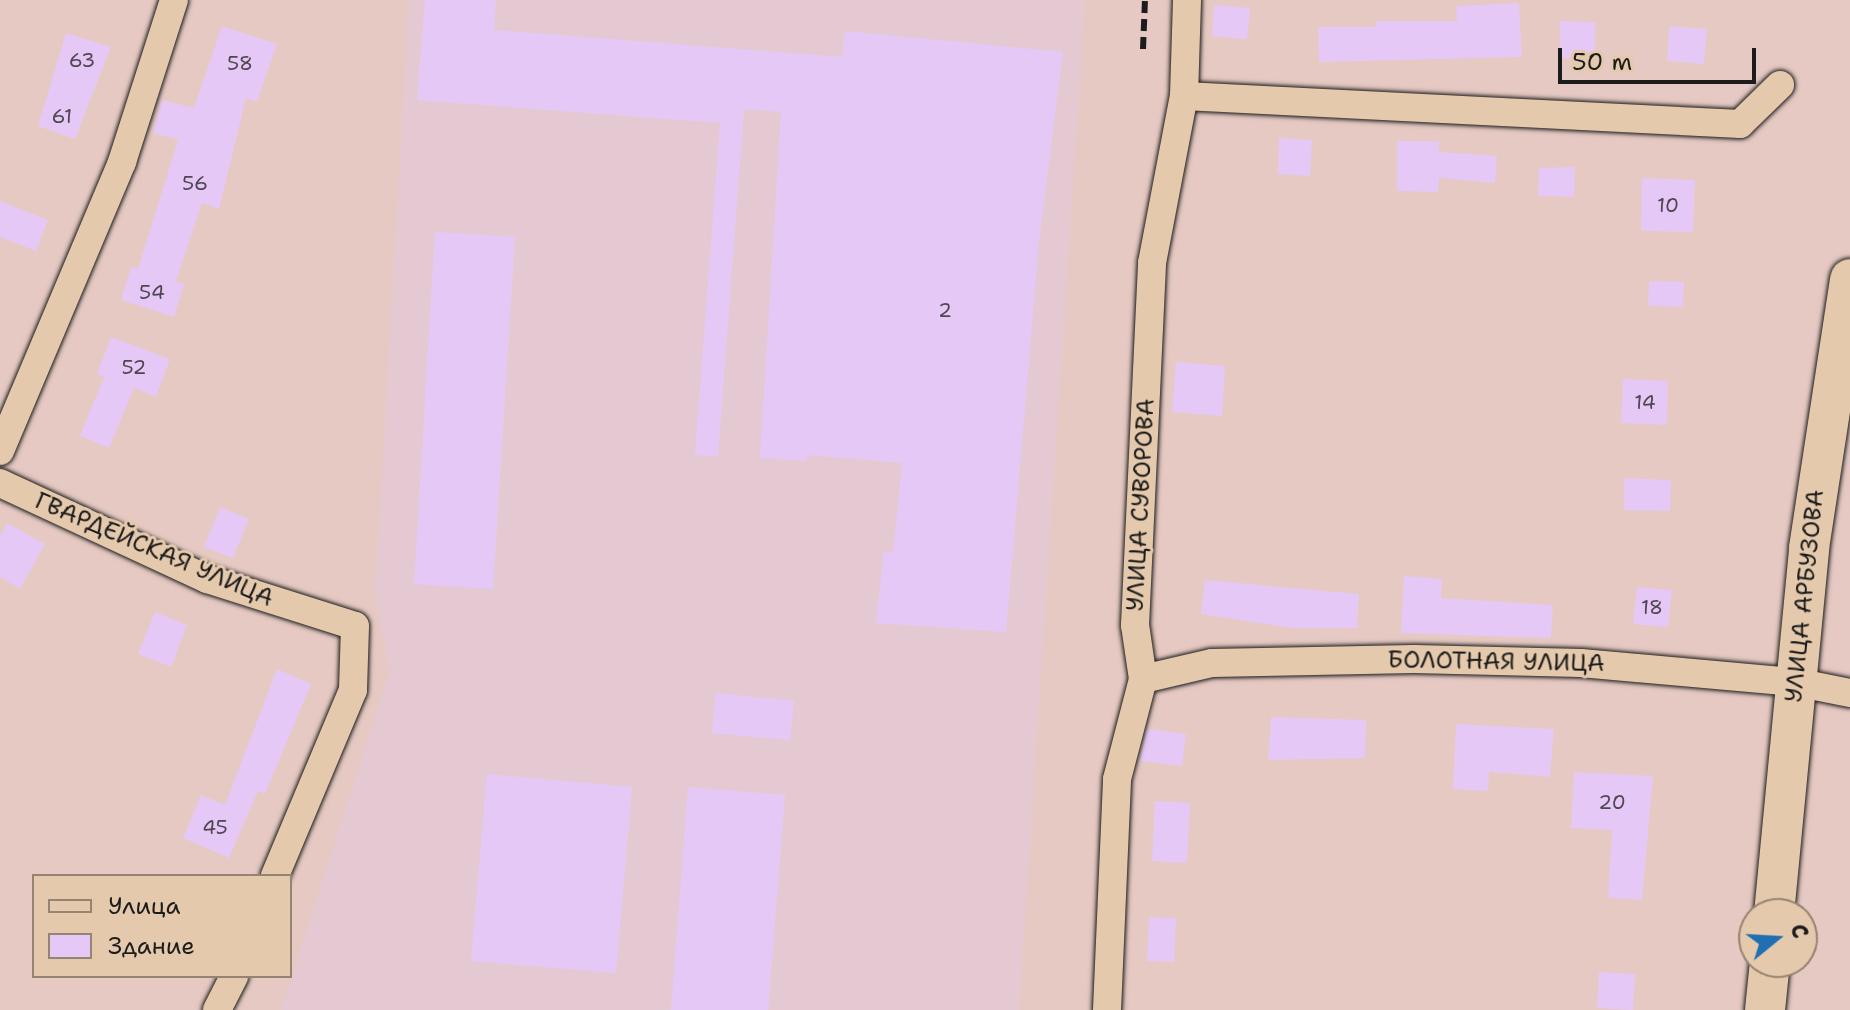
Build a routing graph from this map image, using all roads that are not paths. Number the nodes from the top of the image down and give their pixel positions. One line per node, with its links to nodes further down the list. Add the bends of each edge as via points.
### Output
1 (174, 0): 6 (street, via 122,162)
2 (1187, 0): 4 (street, УЛИЦА СУВОРОВА)
3 (1780, 85): 4 (street, via 1740,124)
4 (1184, 96): 8 (street, УЛИЦА СУВОРОВА, via 1152,263 1135,625)
5 (1850, 279): 9 (street, УЛИЦА АРБУЗОВА, via 1827,412)
6 (0, 451)
7 (0, 483): 11 (street, ГВАРДЕЙСКАЯ УЛИЦА, via 207,579 355,626 353,690)
8 (1143, 679): 9 (street, БОЛОТНАЯ УЛИЦА, via 1212,663 1414,659 1581,663); 14 (street, УЛИЦА СУВОРОВА, via 1117,779)
9 (1795, 682): 10 (street, БОЛОТНАЯ УЛИЦА); 12 (street, УЛИЦА АРБУЗОВА)
10 (1850, 693)
11 (276, 874)
12 (1775, 898)
13 (1768, 978): 15 (street)
14 (1107, 1010)
15 (1765, 1010)

